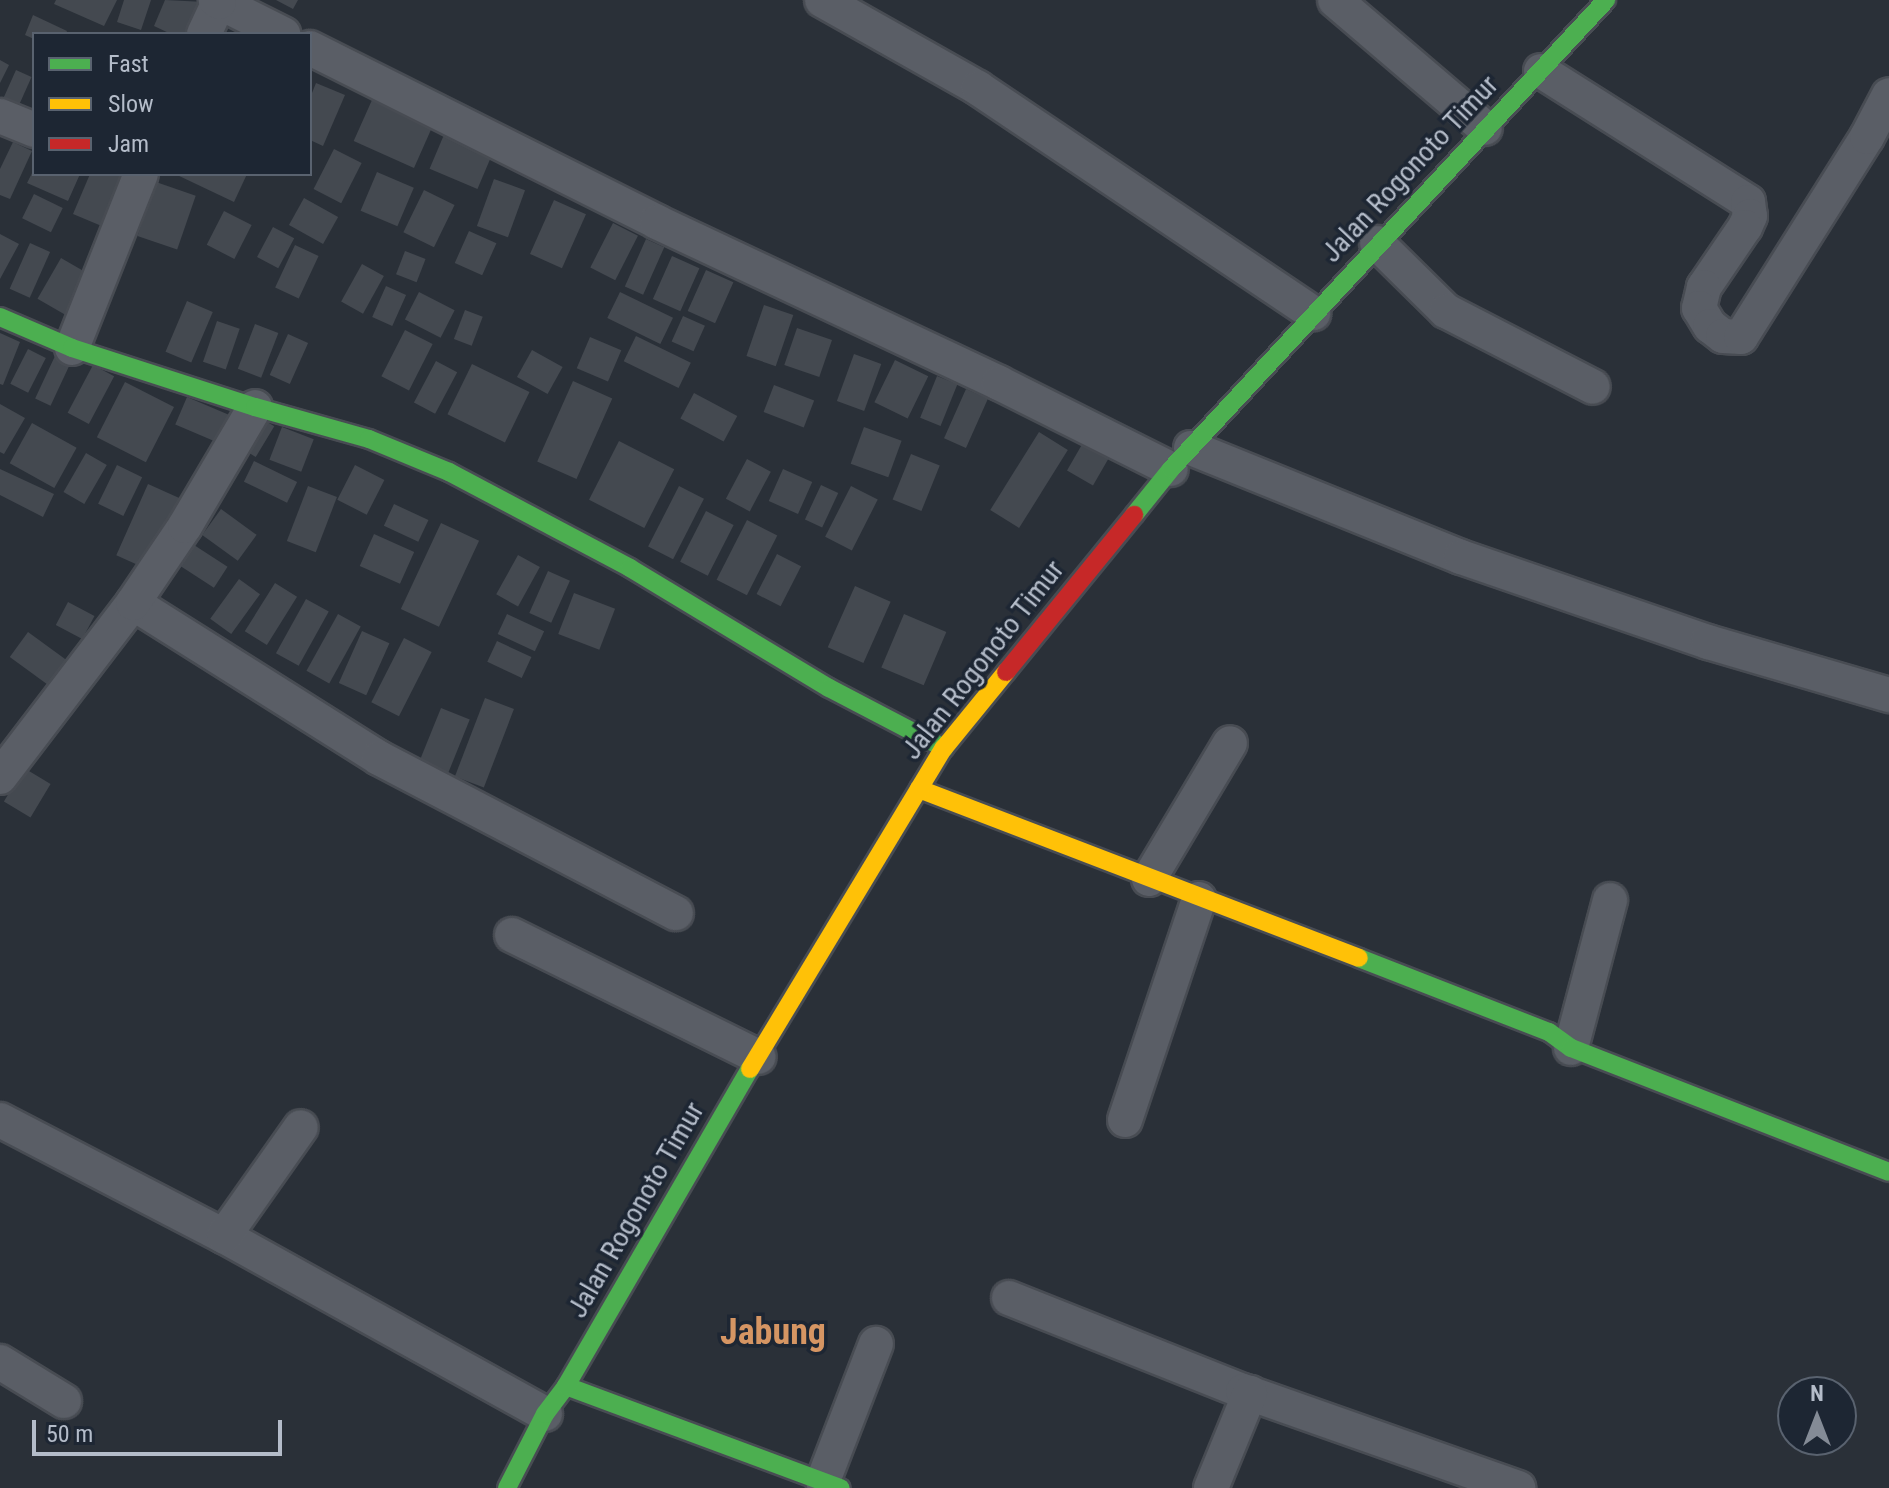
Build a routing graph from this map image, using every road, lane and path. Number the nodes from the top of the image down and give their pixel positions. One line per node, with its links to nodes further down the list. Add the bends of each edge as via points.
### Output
1 (822, 0): 15 (street, via 978,88)
2 (1335, 0): 11 (street)
3 (1606, 0): 8 (street, Jalan Rogonoto Timur)
4 (217, 1): 5 (street); 6 (street)
5 (205, 32)
6 (279, 32)
7 (312, 49): 20 (street, via 657,222 999,383)
8 (1541, 71): 9 (street, via 1748,202 1745,227 1704,287 1699,308 1723,336 1741,337); 11 (street, Jalan Rogonoto Timur)
9 (1889, 95)
10 (0, 116): 12 (street)
11 (1485, 128): 14 (street, Jalan Rogonoto Timur)
12 (32, 129)
13 (140, 176): 17 (street)
14 (1377, 243): 15 (street, Jalan Rogonoto Timur); 18 (street, via 1446,311)
15 (1313, 313): 20 (street, Jalan Rogonoto Timur)
16 (0, 317): 17 (street)
17 (72, 348): 19 (street)
18 (1593, 387)
19 (255, 407): 21 (street); 24 (street, via 369,439 449,472 630,568 829,688)
20 (1181, 458): 22 (street, via 1708,642); 24 (street, Jalan Rogonoto Timur)
21 (133, 603): 25 (street); 30 (street, via 379,758)
22 (1889, 695)
23 (1230, 743): 27 (street)
24 (944, 748): 26 (street, Jalan Rogonoto Timur)
25 (0, 777)
26 (919, 789): 27 (street); 33 (street, Jalan Rogonoto Timur)
27 (1149, 879): 28 (street)
28 (1199, 899): 32 (street, via 1549,1032); 35 (street)
29 (1610, 900): 32 (street)
30 (676, 913)
31 (512, 935): 33 (street)
32 (1571, 1048): 37 (street)
33 (759, 1057): 42 (street, Jalan Rogonoto Timur)
34 (0, 1120): 38 (street)
35 (1125, 1120)
36 (301, 1127): 38 (street)
37 (1889, 1172)
38 (224, 1236): 45 (street)
39 (1009, 1298): 43 (street)
40 (876, 1344): 46 (street)
41 (0, 1362): 44 (street)
42 (566, 1386): 45 (street, Jalan Rogonoto Timur); 46 (street)
43 (1250, 1393): 48 (street); 49 (street)
44 (64, 1401)
45 (545, 1414): 47 (street, Jalan Rogonoto Timur)
46 (832, 1485)
47 (507, 1488)
48 (1211, 1488)
49 (1518, 1488)

